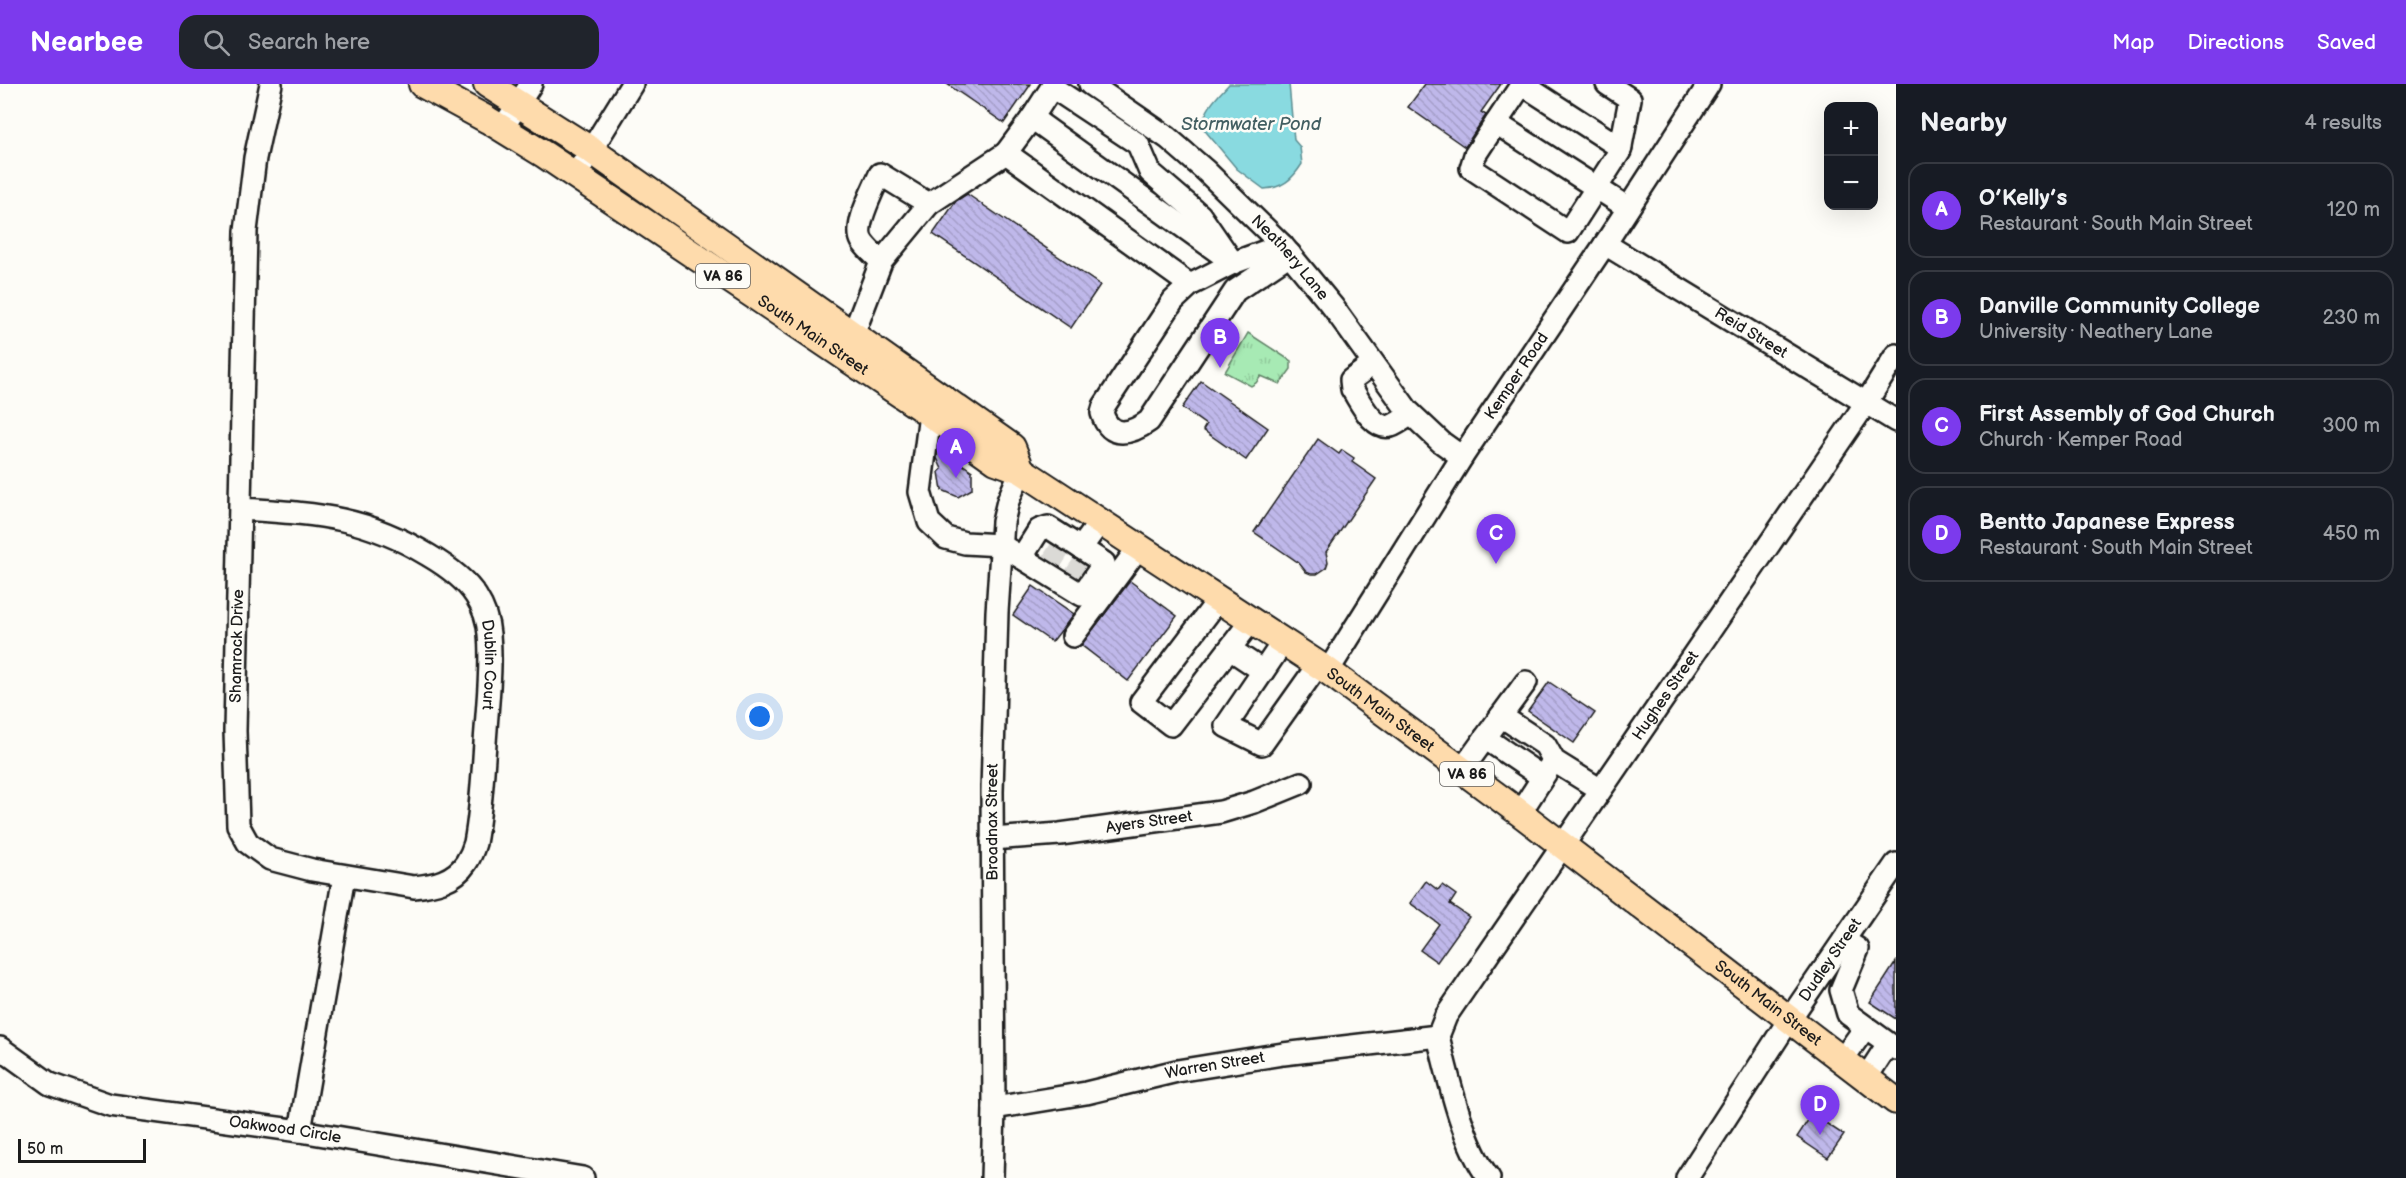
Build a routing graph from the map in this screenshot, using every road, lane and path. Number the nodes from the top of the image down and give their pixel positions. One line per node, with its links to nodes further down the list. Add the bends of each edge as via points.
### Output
1 (271, 84): 34 (street, Shamrock Drive, via 255,158 246,231)
2 (422, 84): 12 (main road, South Main Street / VA 86)
3 (487, 84): 9 (main road, South Main Street / VA 86)
4 (632, 84): 14 (street)
5 (1090, 84): 21 (street, Neathery Lane, via 1176,145)
6 (1522, 84): 11 (street); 13 (street)
7 (1607, 84): 13 (street, via 1630,99)
8 (1709, 84): 19 (street, Kemper Road)
9 (524, 94): 12 (street); 14 (main road, South Main Street / VA 86)
10 (1032, 118): 15 (street); 23 (street); 23 (street, via 1052,87 1138,144 1150,172 1200,215)
11 (1496, 123): 17 (street); 17 (street, via 1471,168 1568,232)
12 (502, 129): 16 (main road, South Main Street / VA 86)
13 (1621, 148): 17 (street)
14 (591, 150): 16 (street); 25 (main road, South Main Street / VA 86)
15 (1006, 153): 18 (street); 24 (street)
16 (575, 176): 29 (main road, South Main Street / VA 86)
17 (1597, 188): 19 (street)
18 (929, 204): 22 (street); 22 (street, via 880,174 859,231 861,240)
19 (1628, 208): 20 (street, Kemper Road)
20 (1605, 244): 28 (street, Reid Street); 32 (street, Kemper Road)
21 (1286, 250): 23 (street); 24 (street, via 1235,291 1149,421 1137,430 1117,432 1109,427 1102,412 1104,406 1173,301); 27 (street, Neathery Lane)
22 (880, 262): 25 (street)
23 (1233, 263): 24 (street)
24 (1191, 285)
25 (853, 335): 33 (main road, South Main Street / VA 86, via 1012,447)
26 (1896, 356): 28 (street, Hughes Street)
27 (1373, 364): 30 (street, Neathery Lane); 30 (street, via 1351,380 1352,389 1373,421 1392,426)
28 (1866, 403): 31 (street, Reid Street); 53 (street, Hughes Street)
29 (930, 414): 33 (main road, South Main Street / VA 86, via 996,462); 36 (street, via 920,492 929,522 946,538)
30 (1411, 414): 32 (street, Neathery Lane)
31 (1896, 421)
32 (1462, 458): 45 (street, Kemper Road)
33 (1022, 470): 35 (main road, South Main Street / VA 86); 36 (street, Broadnax Street, via 1008,501)
34 (241, 509): 58 (street, Shamrock Drive, via 235,731 238,825 248,843 270,859); 58 (street, Dublin Court, via 310,514 378,529 440,562 476,595 485,615 489,671 484,759 475,841 465,865 446,880 414,887)
35 (1100, 522): 37 (main road, South Main Street / VA 86); 39 (street)
36 (1001, 544): 38 (street); 55 (street, Broadnax Street, via 995,642)
37 (1138, 547): 40 (main road, South Main Street / VA 86); 42 (street)
38 (1022, 557): 39 (street); 39 (street, via 1039,530 1048,527)
39 (1069, 561)
40 (1219, 599): 41 (main road, South Main Street / VA 86); 44 (street, via 1141,702 1171,725)
41 (1251, 621): 43 (main road, South Main Street / VA 86); 44 (street)
42 (1073, 636)
43 (1283, 642): 45 (main road, South Main Street / VA 86); 46 (street)
44 (1230, 649): 46 (street)
45 (1323, 668): 46 (street, Kemper Road, via 1262,744 1226,726); 51 (main road, South Main Street / VA 86)
46 (1263, 671)
47 (1526, 682): 48 (street)
48 (1501, 716): 49 (street); 50 (street, via 1545,745)
49 (1485, 738): 50 (street); 51 (street)
50 (1548, 769): 53 (street); 54 (street)
51 (1462, 770): 54 (main road, South Main Street / VA 86)
52 (1301, 783): 55 (street, Ayers Street, via 1221,812)
53 (1599, 789): 56 (street, Hughes Street)
54 (1520, 813): 56 (main road, South Main Street / VA 86)
55 (992, 839): 68 (street, Broadnax Street)
56 (1562, 845): 60 (main road, South Main Street / VA 86); 62 (street, Hughes Street, via 1446,1016)
57 (1896, 864): 59 (street, Dudley Street)
58 (344, 876): 69 (street)
59 (1844, 940): 60 (street, Dudley Street); 61 (street, via 1858,950 1841,990 1848,1014)
60 (1789, 1020): 65 (main road, South Main Street / VA 86); 73 (street, Dudley Street)
61 (1865, 1028): 63 (street); 65 (street)
62 (1438, 1036): 68 (street, Warren Street, via 1259,1057); 72 (street, via 1453,1096 1479,1165)
63 (1892, 1046): 66 (street)
64 (0, 1048): 69 (street, Oakwood Circle, via 50,1084 110,1105)
65 (1842, 1060): 66 (main road, South Main Street / VA 86)
66 (1866, 1078): 67 (main road, South Main Street / VA 86)
67 (1896, 1101)
68 (994, 1108): 71 (street, Broadnax Street)
69 (300, 1131): 70 (street, Oakwood Circle)
70 (583, 1178)
71 (992, 1178)
72 (1489, 1178)
73 (1687, 1178)

